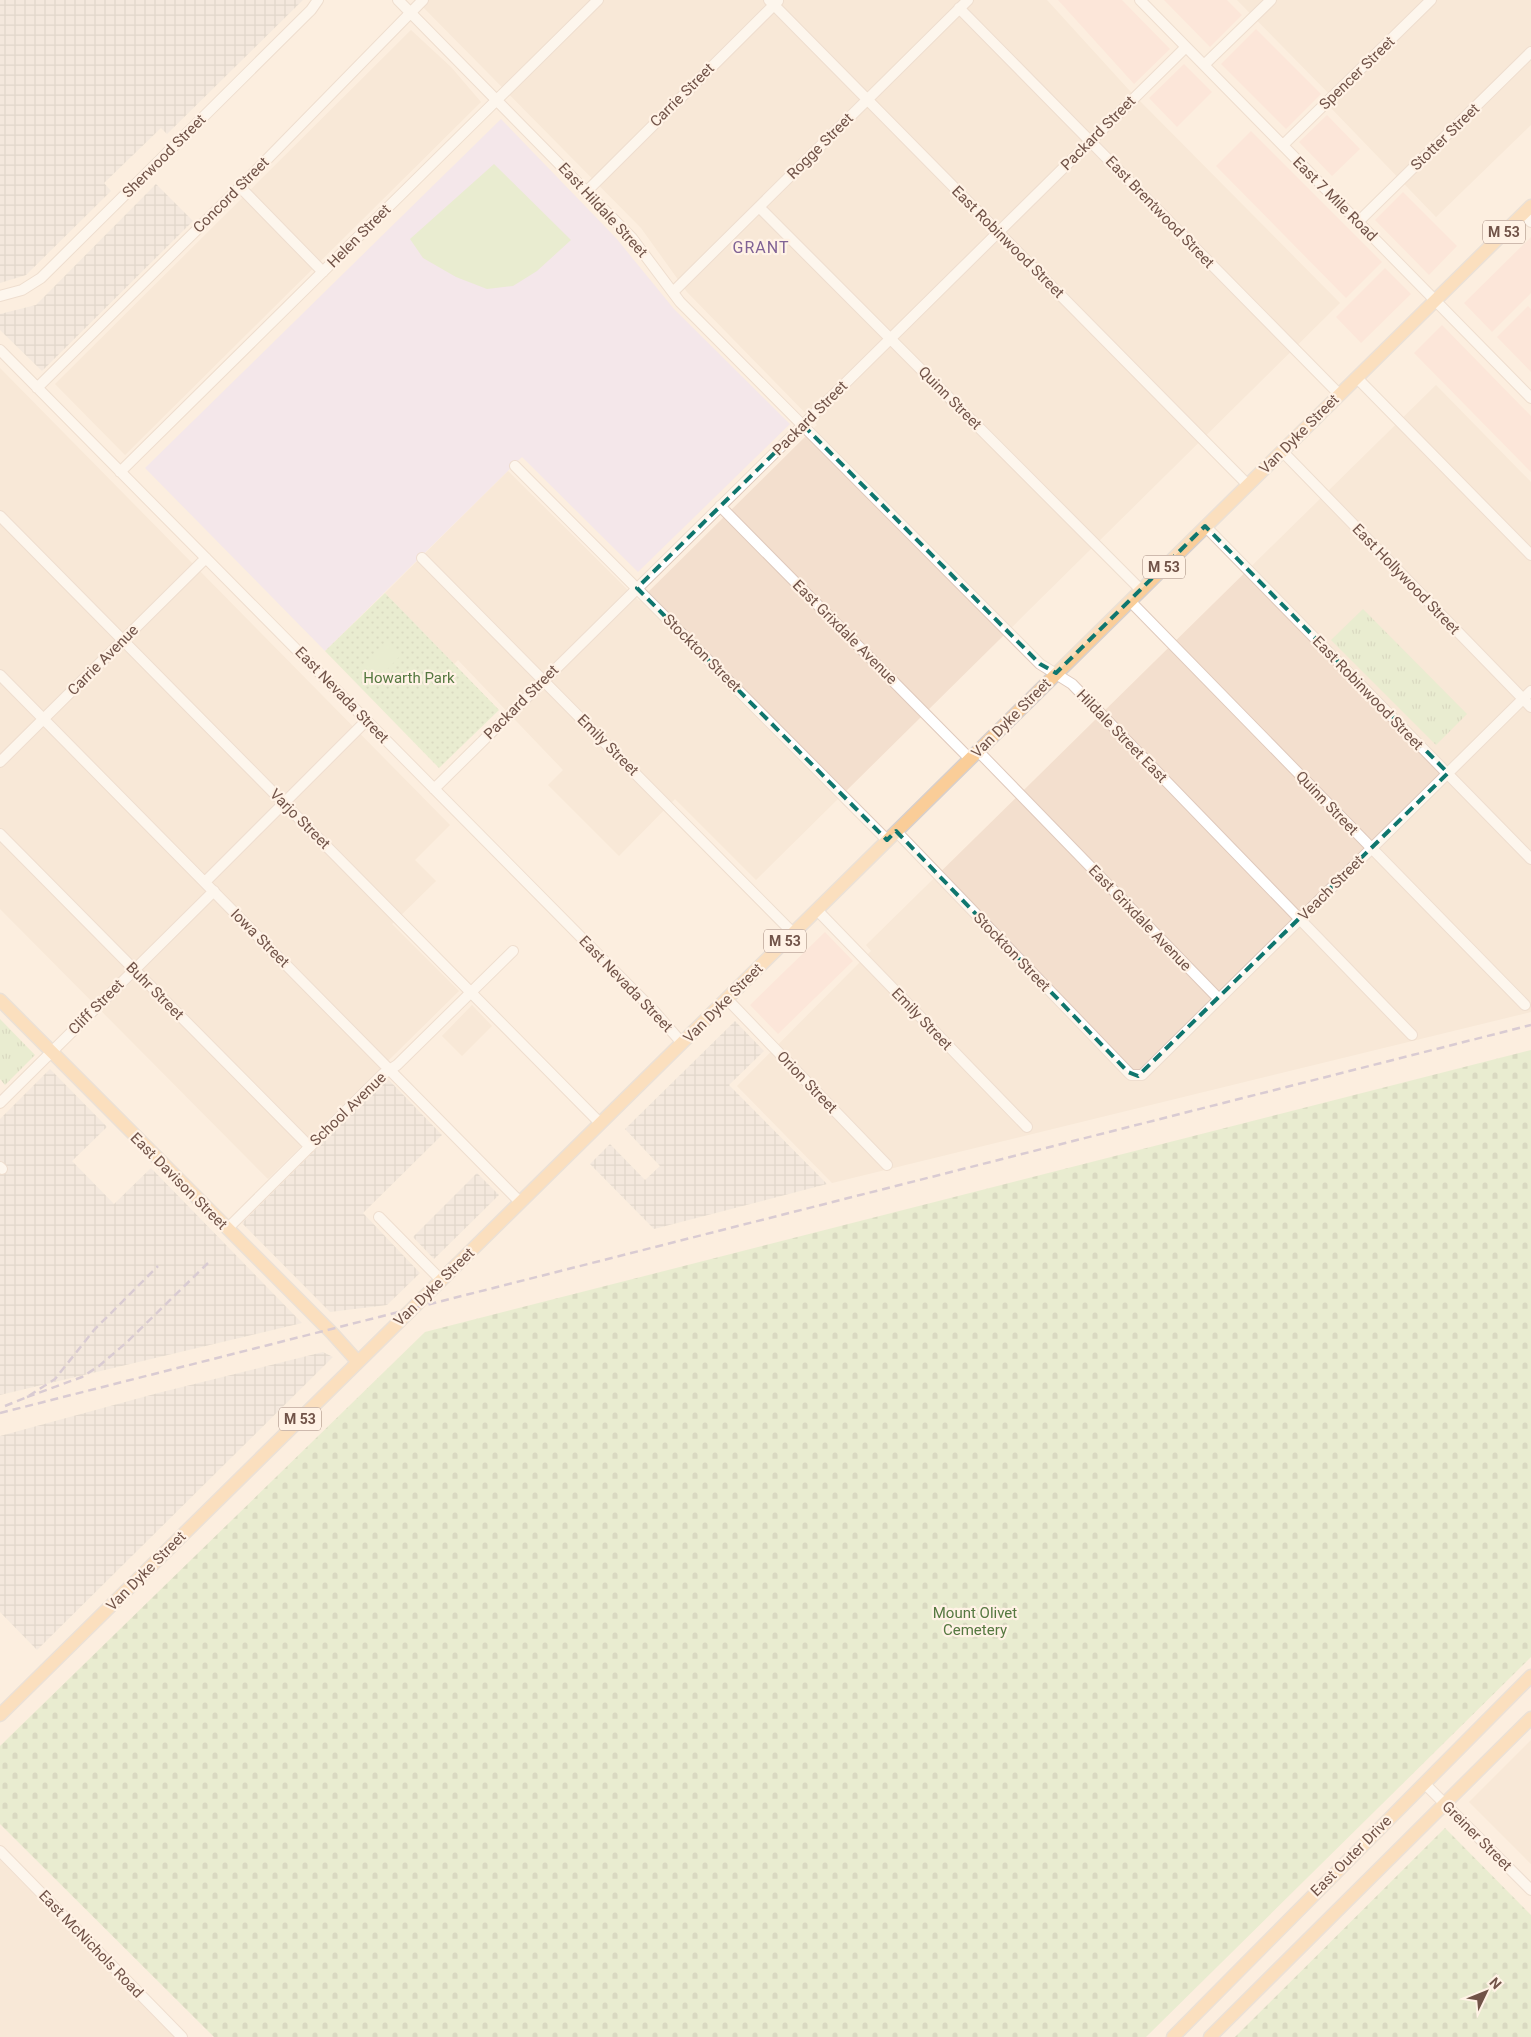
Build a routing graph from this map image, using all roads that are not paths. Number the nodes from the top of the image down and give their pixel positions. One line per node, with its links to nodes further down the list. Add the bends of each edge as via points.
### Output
1 (318, 0): 27 (street, Sherwood Street, via 41,278 22,290)
2 (398, 0): 11 (street, East Hildale Street)
3 (422, 0): 11 (street, Concord Street)
4 (598, 0): 15 (street, Helen Street)
5 (968, 0): 10 (street, Rogge Street)
6 (1140, 0): 12 (street, East 7 Mile Road)
7 (1271, 0): 14 (street)
8 (1431, 0): 18 (street, Spencer Street)
9 (774, 2): 16 (street, East Robinwood Street); 20 (street, Carrie Street)
10 (959, 8): 16 (street, Rogge Street); 17 (street, East Brentwood Street)
11 (411, 13): 15 (street, East Hildale Street); 19 (street, Concord Street)
12 (1186, 47): 14 (street, East 7 Mile Road); 17 (street, Packard Street)
13 (1531, 52): 23 (street, Stotter Street)
14 (1204, 65): 18 (street, East 7 Mile Road)
15 (496, 100): 20 (street, East Hildale Street); 25 (street, Helen Street)
16 (867, 100): 21 (street, Rogge Street); 24 (street, East Robinwood Street)
17 (1090, 141): 24 (street, Packard Street); 33 (street, East Brentwood Street)
18 (1282, 145): 23 (street, East 7 Mile Road)
19 (240, 187): 25 (street); 32 (street, Concord Street)
20 (586, 191): 26 (street, East Hildale Street, via 632,238)
21 (760, 206): 26 (street, Rogge Street); 29 (street, Quinn Street)
22 (1528, 214): 28 (main road, Van Dyke Street / M 53)
23 (1358, 222): 28 (street, East 7 Mile Road)
24 (998, 232): 29 (street, Packard Street); 39 (street, East Robinwood Street)
25 (323, 272): 38 (street, Helen Street)
26 (673, 292): 35 (street, East Hildale Street)
27 (0, 296)
28 (1435, 300): 31 (main road, Van Dyke Street / M 53); 34 (street, East 7 Mile Road)
29 (890, 338): 35 (street, Packard Street); 47 (street, Quinn Street)
30 (0, 350): 32 (street, East Nevada Street)
31 (1356, 378): 33 (main road, Van Dyke Street / M 53); 43 (street)
32 (37, 388): 38 (street, East Nevada Street)
33 (1340, 394): 36 (main road, Van Dyke Street / M 53)
34 (1531, 398)
35 (803, 425): 40 (street, Packard Street); 50 (street, Hildale Street East, via 1040,664)
36 (1282, 451): 39 (main road, Van Dyke Street / M 53); 53 (street, East Hollywood Street)
37 (515, 466): 46 (street, Stockton Street)
38 (120, 472): 44 (street, East Nevada Street)
39 (1248, 485): 42 (main road, Van Dyke Street / M 53)
40 (720, 506): 46 (street, Packard Street); 56 (street, East Grixdale Avenue)
41 (0, 516): 49 (street, Varjo Street)
42 (1205, 526): 47 (main road, Van Dyke Street / M 53); 58 (street, East Robinwood Street)
43 (1531, 554)
44 (206, 558): 49 (street, Carrie Avenue); 55 (street, East Nevada Street)
45 (422, 558): 52 (street, Emily Street)
46 (637, 588): 52 (street, Packard Street); 62 (street, Stockton Street)
47 (1141, 590): 48 (main road, Van Dyke Street / M 53)
48 (1130, 601): 50 (main road, Van Dyke Street / M 53); 63 (street, Quinn Street)
49 (123, 640): 54 (street, Carrie Avenue); 60 (street, Varjo Street)
50 (1056, 674): 56 (main road, Van Dyke Street / M 53); 68 (street, Hildale Street East, via 1072,684)
51 (0, 675): 54 (street, Iowa Street)
52 (543, 680): 59 (street, Packard Street); 69 (street, Emily Street)
53 (1528, 699): 58 (street, Veach Street)
54 (44, 719): 57 (street, Carrie Avenue); 65 (street, Iowa Street)
55 (366, 720): 59 (street, East Nevada Street); 60 (street)
56 (974, 755): 62 (main road, Van Dyke Street / M 53); 74 (street, East Grixdale Avenue)
57 (0, 762)
58 (1448, 773): 63 (street, Veach Street); 64 (street, East Robinwood Street)
59 (434, 789): 78 (street, East Nevada Street)
60 (284, 803): 65 (street); 72 (street, Varjo Street)
61 (0, 834): 71 (street, Buhr Street)
62 (892, 836): 67 (main road, Van Dyke Street / M 53); 81 (street, Stockton Street)
63 (1372, 848): 68 (street, Veach Street); 76 (street, Quinn Street)
64 (1531, 859)
65 (204, 882): 66 (street, Iowa Street)
66 (214, 891): 71 (street, Cliff Street); 80 (street, Iowa Street)
67 (816, 910): 69 (main road, Van Dyke Street / M 53); 84 (street, Emily Street)
68 (1299, 919): 74 (street, Veach Street); 77 (street, Hildale Street East)
69 (793, 933): 73 (main road, Van Dyke Street / M 53)
70 (513, 951): 72 (street, School Avenue)
71 (134, 970): 79 (street, Cliff Street); 85 (street, Buhr Street)
72 (471, 992): 80 (street, School Avenue); 83 (street, Varjo Street)
73 (727, 998): 78 (main road, Van Dyke Street / M 53); 86 (street, Orion Street)
74 (1219, 999): 81 (street, Veach Street, via 1146,1071 1138,1076)
75 (0, 1000): 79 (main road, East Davison Street)
76 (1525, 1005)
77 (1412, 1035)
78 (682, 1042): 83 (main road, Van Dyke Street / M 53)
79 (51, 1052): 82 (street, Cliff Street); 89 (main road, East Davison Street)
80 (390, 1069): 85 (street, School Avenue); 87 (street, Iowa Street)
81 (1128, 1072)
82 (0, 1103)
83 (600, 1123): 87 (main road, Van Dyke Street / M 53)
84 (1027, 1127)
85 (310, 1147): 89 (street, School Avenue)
86 (887, 1165)
87 (520, 1202): 90 (main road, Van Dyke Street / M 53)
88 (379, 1217): 90 (street)
89 (227, 1229): 91 (main road, East Davison Street)
90 (441, 1280): 91 (main road, Van Dyke Street / M 53)
91 (358, 1362): 93 (main road, Van Dyke Street / M 53)
92 (1531, 1676): 95 (main road, East Outer Drive)
93 (0, 1715)
94 (1531, 1718): 96 (main road, East Outer Drive)
95 (1424, 1783): 96 (street, Greiner Street); 100 (main road, East Outer Drive)
96 (1445, 1804): 98 (street, Greiner Street); 101 (main road, East Outer Drive)
97 (0, 1851): 99 (street, East McNichols Road)
98 (1531, 1890)
99 (182, 2037)
100 (1173, 2037)
101 (1210, 2037)

